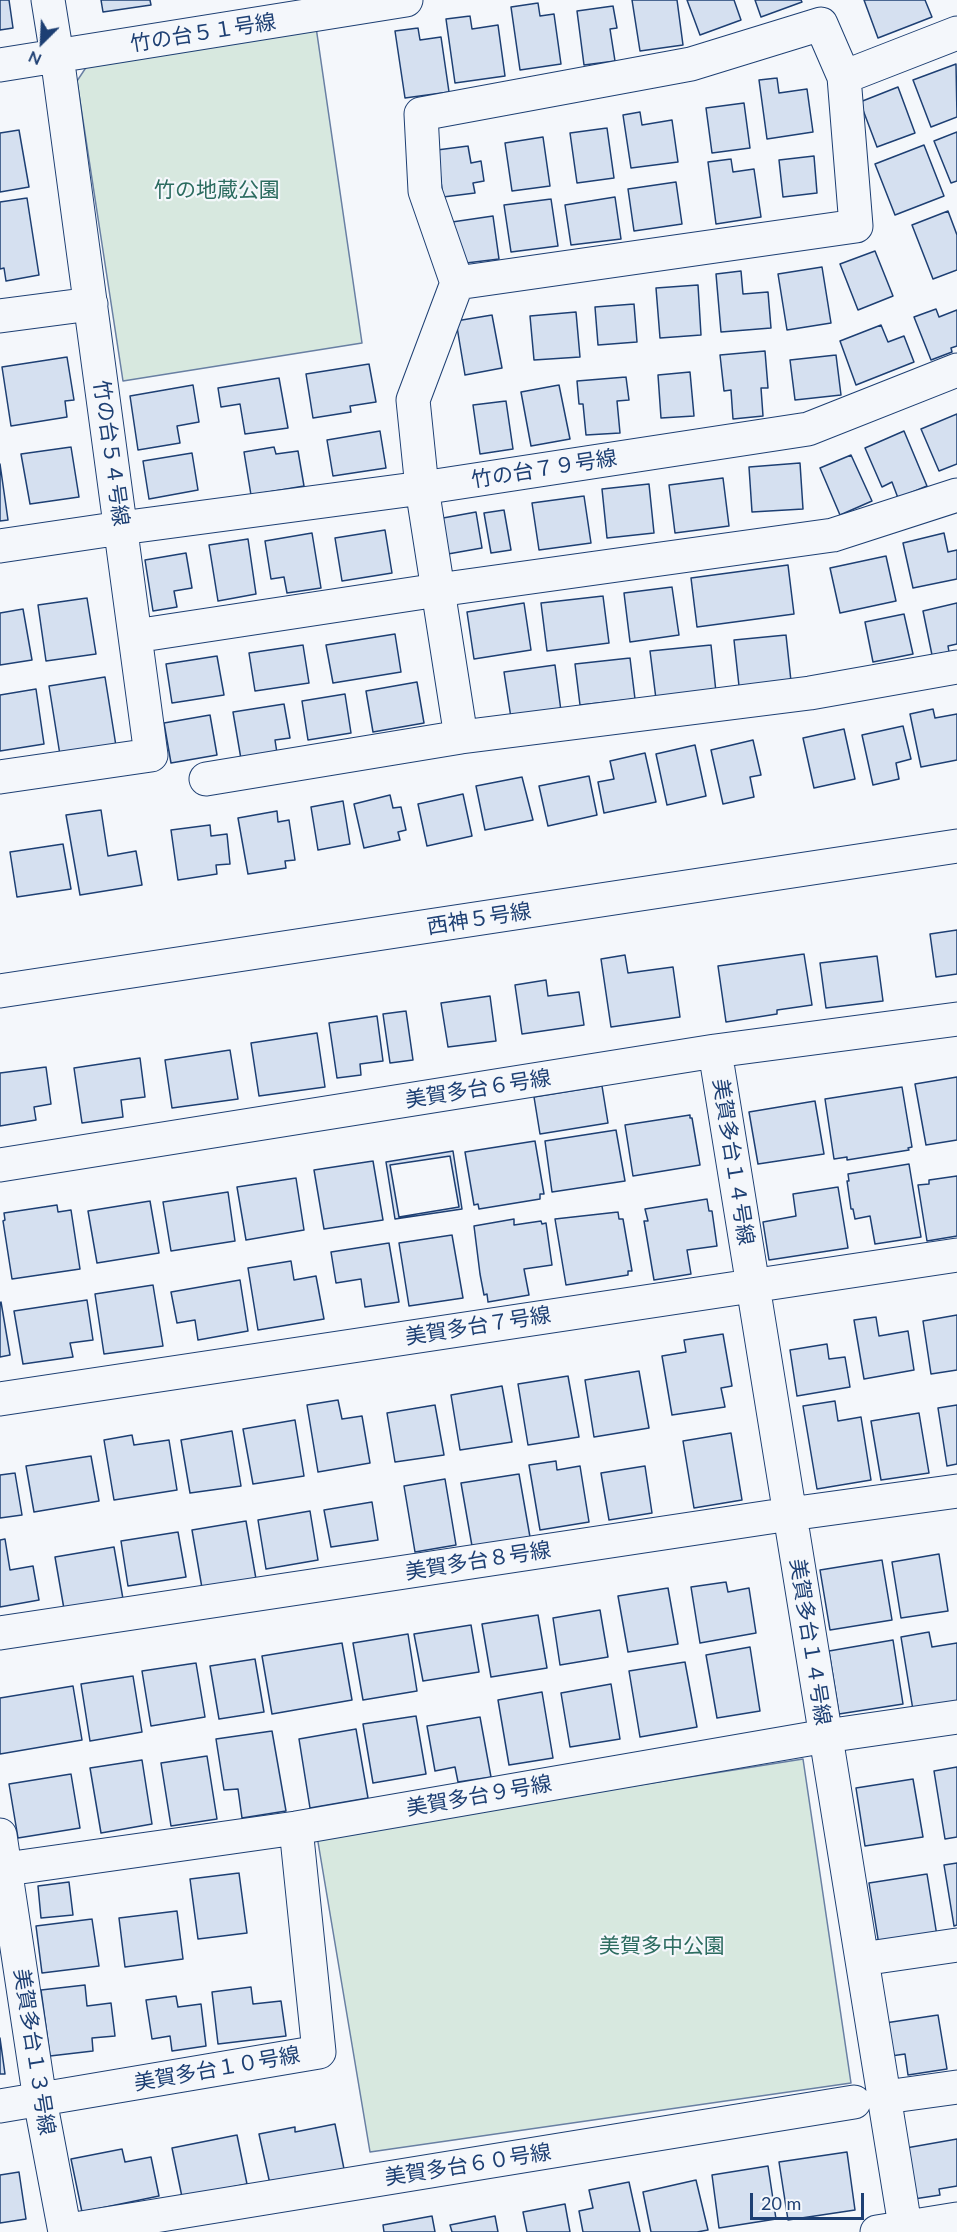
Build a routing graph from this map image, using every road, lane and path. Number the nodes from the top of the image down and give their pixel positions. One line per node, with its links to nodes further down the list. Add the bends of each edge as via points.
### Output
1 (48, 0): 4 (street, 竹の台５４号線)
2 (406, 0): 4 (street, 竹の台５１号線)
3 (957, 33): 6 (street)
4 (57, 56): 5 (street, 竹の台５１号線); 8 (street, 竹の台５４号線)
5 (0, 65)
6 (844, 76): 7 (street, via 856,226); 7 (street, via 821,24 691,64 421,114 425,191)
7 (457, 283): 11 (street, via 413,400)
8 (91, 304): 9 (street); 13 (street, 竹の台５４号線)
9 (0, 316)
10 (957, 370): 11 (street, 竹の台７９号線, via 808,429)
11 (422, 488): 13 (street, 竹の台７９号線); 15 (street)
12 (957, 495): 15 (street, via 832,535)
13 (121, 528): 14 (street, 竹の台７９号線); 16 (street, 竹の台５４号線)
14 (0, 546)
15 (438, 590): 16 (street); 18 (street)
16 (135, 636): 19 (street, 竹の台５４号線, via 151,755)
17 (957, 667): 18 (street, via 810,693)
18 (461, 737): 20 (street)
19 (0, 777)
20 (206, 779)
21 (957, 846): 22 (street, 西神５号線)
22 (0, 991)
23 (957, 1019): 24 (street, 美賀多台６号線)
24 (715, 1051): 25 (street, 美賀多台６号線); 27 (street, 美賀多台１４号線)
25 (0, 1165)
26 (957, 1255): 27 (street, 美賀多台７号線)
27 (753, 1284): 28 (street, 美賀多台７号線); 30 (street, 美賀多台１４号線)
28 (0, 1399)
29 (957, 1491): 30 (street, 美賀多台８号線)
30 (790, 1514): 31 (street, 美賀多台８号線); 33 (street, 美賀多台１４号線)
31 (0, 1633)
32 (957, 1717): 33 (street, 美賀多台９号線)
33 (826, 1736): 34 (street, 美賀多台９号線); 38 (street, 美賀多台１４号線)
34 (296, 1828): 36 (street, 美賀多台９号線); 41 (street, 美賀多台１０号線, via 319,2052)
35 (0, 1835): 36 (street, 美賀多台１３号線)
36 (3, 1870): 41 (street, 美賀多台１３号線)
37 (957, 1945): 38 (street)
38 (862, 1959): 46 (street, 美賀多台１４号線)
39 (957, 2087): 40 (street)
40 (900, 2095)
41 (40, 2100): 43 (street, 美賀多台１０号線); 45 (street, 美賀多台１３号線)
42 (854, 2103): 45 (street, 美賀多台６０号線)
43 (0, 2106)
44 (957, 2219): 46 (street)
45 (73, 2230)
46 (896, 2231)

